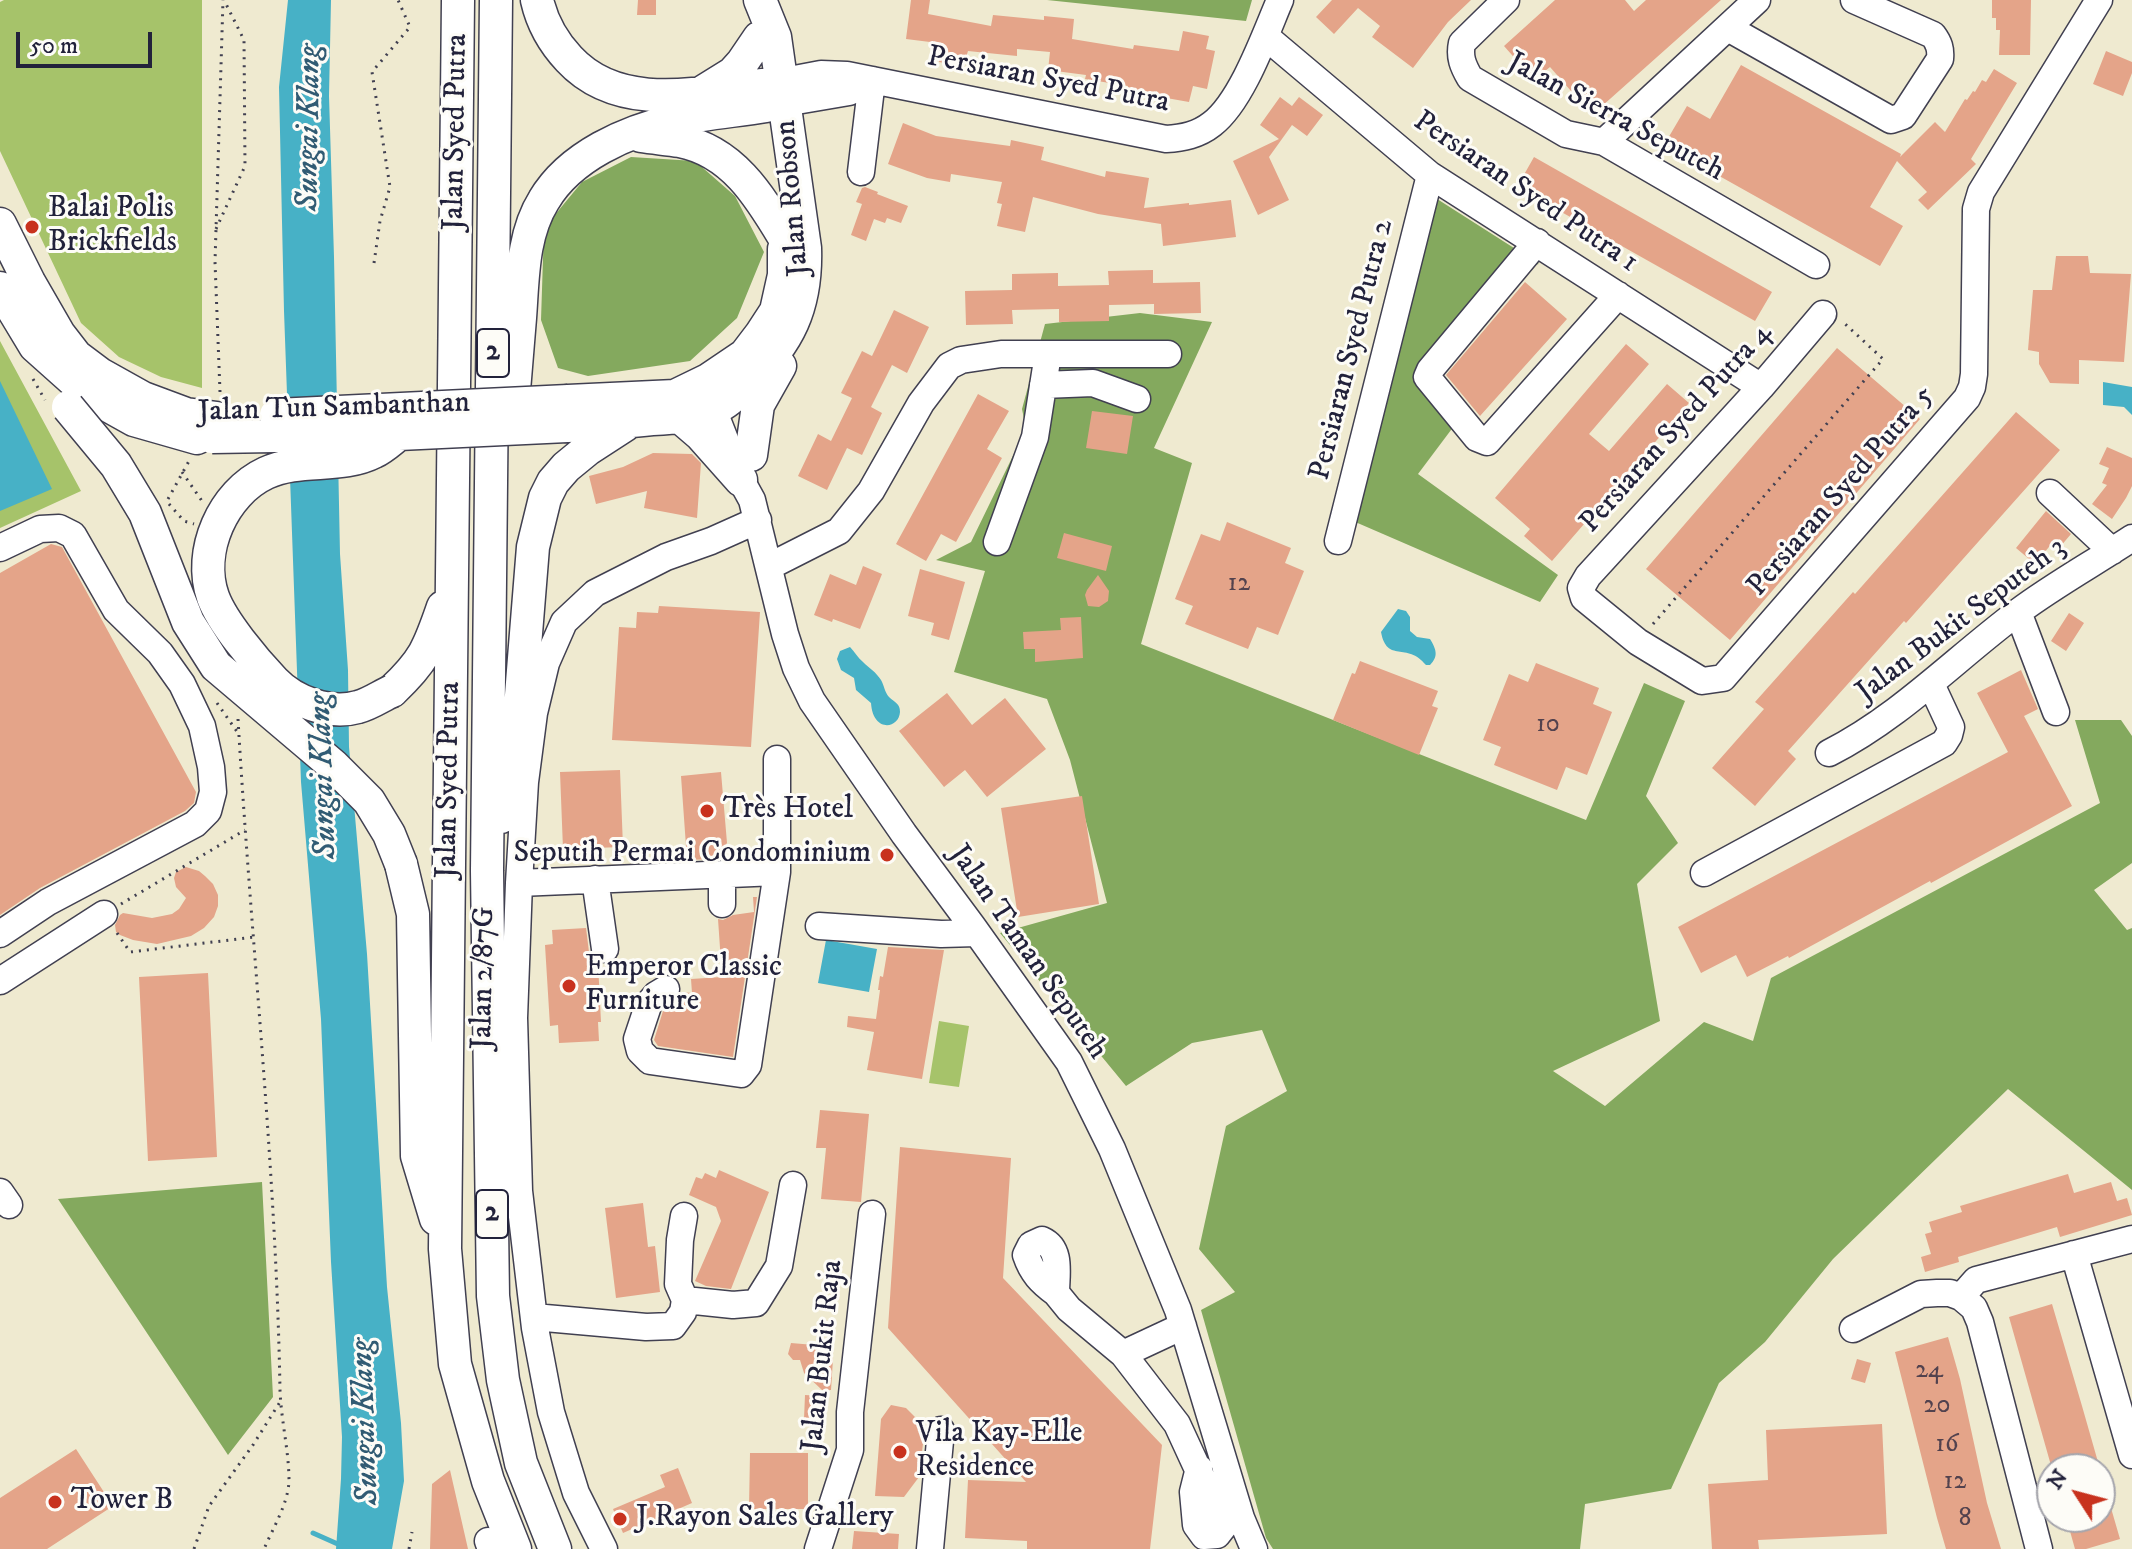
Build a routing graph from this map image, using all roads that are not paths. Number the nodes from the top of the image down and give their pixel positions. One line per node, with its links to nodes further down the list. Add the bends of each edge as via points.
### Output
1 (496, 0): 52 (main road, Jalan Syed Putra / 2)
2 (537, 0): 14 (main road, via 555,44 581,72 616,90 650,96)
3 (760, 0): 12 (main road, Jalan Robson); 15 (main road, Jalan Robson, via 775,37)
4 (1280, 0): 11 (street, Persiaran Syed Putra)
5 (1506, 0): 17 (street, Jalan Sierra Seputeh, via 1462,43 1462,64 1470,78 1566,134)
6 (1757, 0): 10 (street)
7 (1854, 0): 10 (street, via 1938,41 1940,59 1897,119)
8 (2099, 0): 49 (street, Persiaran Syed Putra 5, via 1981,192 1976,209 1974,374 1967,398 1723,678 1702,681 1638,642 1584,598)
9 (458, 2): 48 (main road, Jalan Syed Putra / 2)
10 (1728, 28): 17 (street)
11 (1265, 36): 13 (street, Persiaran Syed Putra, via 1224,112 1213,124 1184,138 1166,139); 19 (street, Persiaran Syed Putra 1)
12 (759, 38): 14 (main road, via 733,73); 15 (main road, Jalan Robson)
13 (872, 80): 15 (street, via 849,92); 18 (street)
14 (702, 93): 15 (main road)
15 (774, 94): 16 (main road); 21 (main road, Jalan Robson); 26 (main road, Jalan Robson, via 805,248)
16 (630, 135): 21 (main road, via 682,141 732,166); 52 (main road, via 563,175 532,225 525,254)
17 (1604, 142): 23 (street, Jalan Sierra Seputeh)
18 (861, 172)
19 (1430, 175): 22 (street, Persiaran Syed Putra 1); 43 (street, Persiaran Syed Putra 2)
20 (0, 224): 38 (main road, Jalan Tun Sambanthan, via 76,356 143,398 186,414)
21 (784, 237): 31 (main road, Jalan Robson, via 784,275 776,311)
22 (1537, 242): 25 (street, Persiaran Syed Putra 1); 25 (street, via 1427,377 1477,438 1487,442)
23 (1816, 265)
24 (1, 294): 28 (main road, Jalan Tun Sambanthan)
25 (1618, 295): 33 (street, Persiaran Syed Putra 1)
26 (800, 307): 34 (main road, Jalan Robson, via 771,357); 41 (main road, via 796,333 758,405)
27 (1823, 314): 33 (street, Persiaran Syed Putra 4)
28 (35, 346): 38 (main road, Jalan Tun Sambanthan, via 91,396 134,420 202,439); 74 (main road, bridge, via 68,407 116,465 145,513 188,622 216,666 334,766 369,801 389,834 413,914 417,1156)
29 (1048, 354): 30 (street); 32 (street); 47 (street, via 1001,354 949,366 921,403 871,491 839,531)
30 (1168, 354)
31 (745, 355): 34 (main road); 36 (main road, Jalan Robson)
32 (1043, 385): 35 (street, via 1093,383); 44 (street, via 1035,437)
33 (1761, 387): 49 (street, Persiaran Syed Putra 4)
34 (720, 399): 36 (main road, Jalan Robson); 41 (street, Jalan Taman Seputeh)
35 (1137, 399)
36 (677, 406): 37 (main road, Jalan Robson); 39 (main road, Jalan Robson); 41 (main road)
37 (567, 414): 38 (main road, Jalan Tun Sambanthan, bridge); 39 (main road, Jalan Robson); 40 (main road, Jalan Tun Sambanthan, bridge)
38 (216, 417): 40 (main road, Jalan Tun Sambanthan, bridge)
39 (632, 421): 56 (main road, via 566,467 545,498 533,547 516,757)
40 (399, 434): 48 (main road, bridge, via 373,453 267,472 241,490 221,516 210,545 212,594 277,684 305,702 331,709 358,708 392,691 414,670 429,647)
41 (750, 489): 47 (street, Jalan Taman Seputeh); 61 (street, Jalan 2/87G, via 711,541 595,593 564,622 546,663 534,713)
42 (2050, 493): 45 (street)
43 (1338, 541)
44 (997, 542)
45 (2122, 545): 50 (street, Jalan Bukit Seputeh 3)
46 (0, 548): 66 (street, via 40,529 59,528 73,535 116,610 160,653 182,684 202,726 213,792 208,811 195,824 48,902)
47 (770, 566): 65 (street, Jalan Taman Seputeh, via 785,634 812,701)
48 (452, 579): 74 (main road, Jalan Syed Putra / 2)
49 (1581, 588)
50 (2018, 612): 51 (street, Jalan Bukit Seputeh 3); 53 (street)
51 (1931, 684): 54 (street, Jalan Bukit Seputeh 3); 58 (street, via 1951,727 1944,743)
52 (489, 707): 56 (main road, Jalan Syed Putra / 2)
53 (2056, 712)
54 (1829, 753)
55 (777, 759): 57 (street)
56 (487, 871): 87 (main road, Jalan Syed Putra / 2, via 493,1296 503,1380 521,1463)
57 (777, 872): 59 (street); 69 (street, via 748,1065 741,1074 650,1061 640,1051 637,1039 649,1003)
58 (1704, 873)
59 (722, 874): 60 (street); 62 (street)
60 (595, 879): 61 (street); 67 (street)
61 (519, 883): 79 (street, Jalan 2/87G, via 514,1018 519,1191)
62 (722, 904)
63 (104, 914): 68 (street)
64 (819, 926): 65 (street)
65 (977, 933): 80 (street, Jalan Taman Seputeh, via 1069,1062 1112,1149)
66 (0, 934)
67 (605, 949)
68 (0, 981)
69 (666, 989)
70 (793, 1185): 78 (street, via 779,1266 756,1303)
71 (872, 1214): 89 (street, Jalan Bukit Raja, via 850,1450)
72 (684, 1216): 78 (street, via 678,1284)
73 (2132, 1239): 75 (street)
74 (445, 1249): 86 (main road, Jalan Syed Putra / 2, via 451,1318 443,1376 458,1458)
75 (2074, 1254): 77 (street, via 1976,1280); 84 (street)
76 (1056, 1293): 82 (street)
77 (1961, 1297): 81 (street, via 1921,1294); 92 (street, via 1980,1322)
78 (685, 1300): 79 (street, via 673,1326)
79 (534, 1317): 88 (street, Jalan 2/87G, via 551,1412 576,1493)
80 (1183, 1326): 82 (street); 91 (street, Jalan Taman Seputeh)
81 (1853, 1329)
82 (1123, 1354): 85 (street, via 1177,1424)
83 (941, 1430): 90 (street)
84 (2132, 1455)
85 (1199, 1468)
86 (496, 1547)
87 (555, 1549)
88 (604, 1549)
89 (818, 1549)
90 (930, 1549)
91 (1254, 1549)
92 (2039, 1549)

